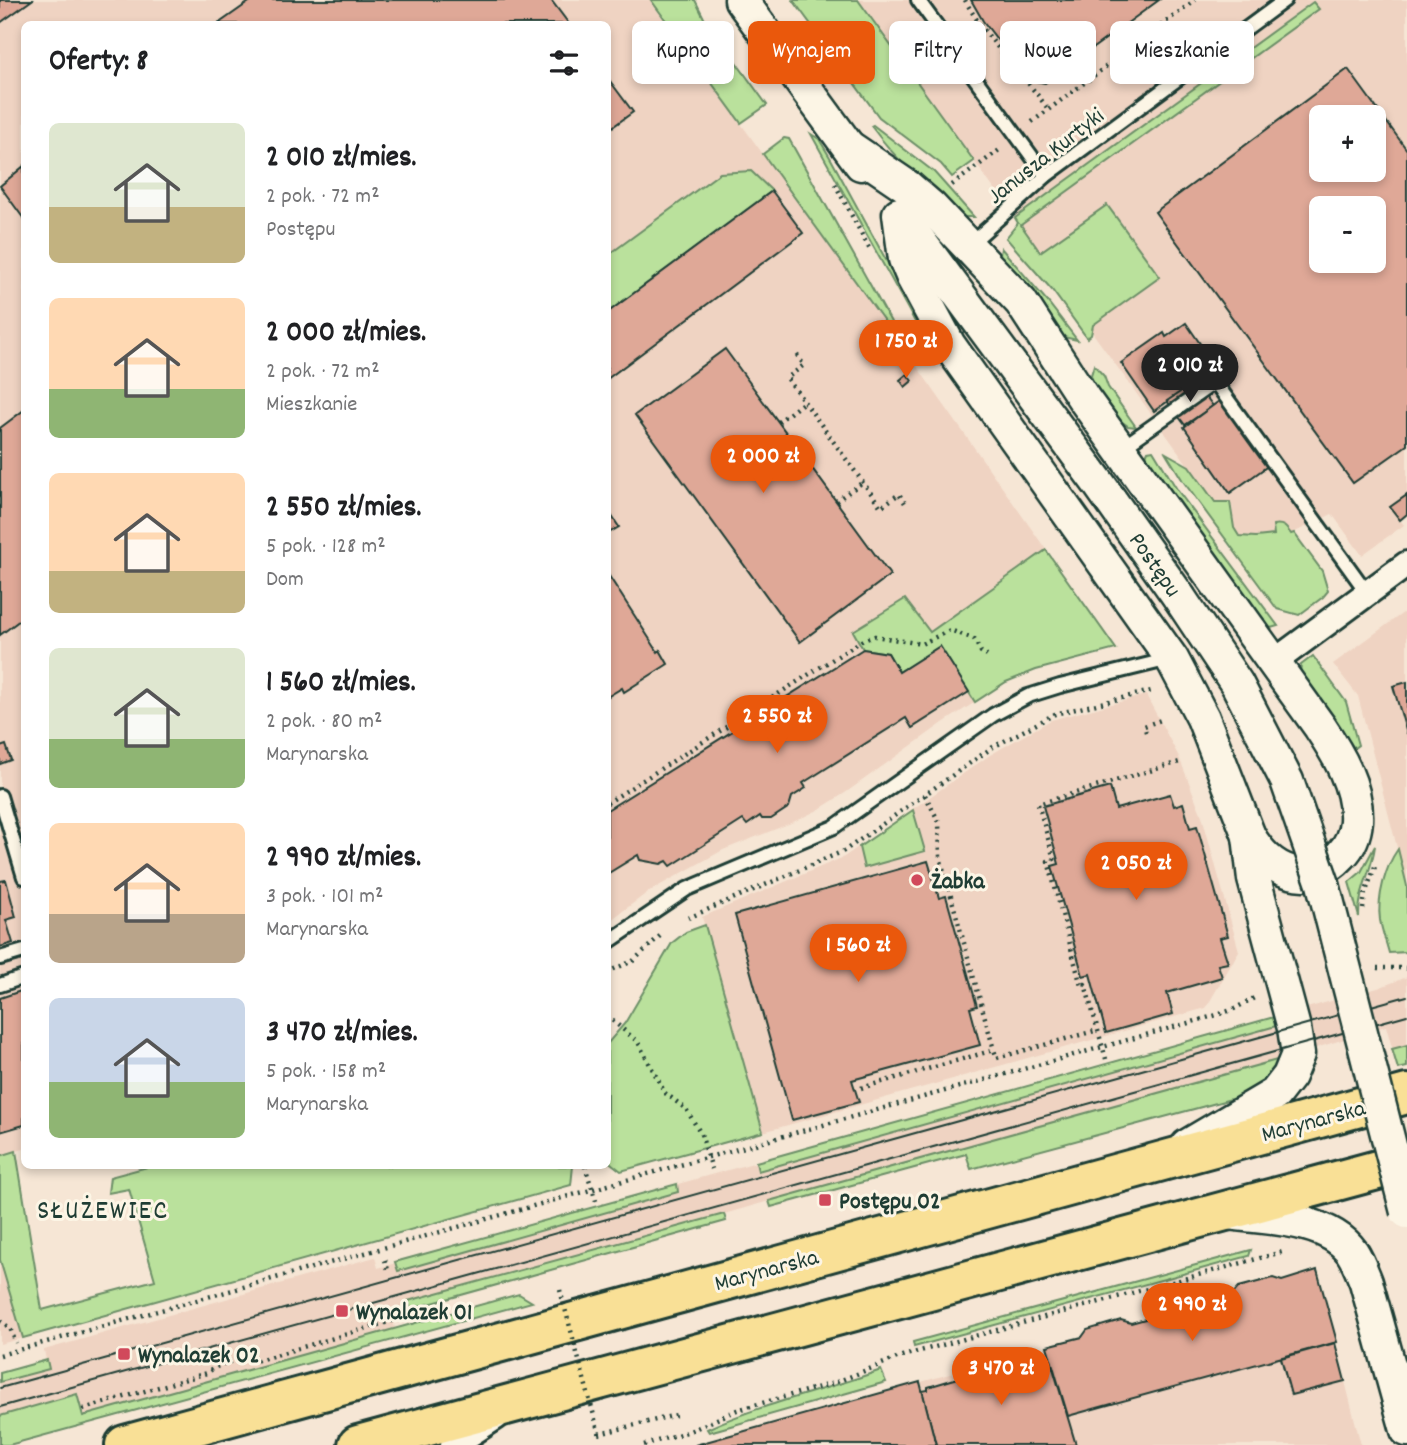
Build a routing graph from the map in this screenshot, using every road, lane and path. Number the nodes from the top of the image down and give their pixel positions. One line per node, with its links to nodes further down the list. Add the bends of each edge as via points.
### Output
1 (741, 0): 8 (street, Postępu)
2 (918, 0): 7 (lane)
3 (965, 0): 6 (path)
4 (1195, 0): 6 (path)
5 (1277, 3): 9 (lane, Janusza Kurtyki)
6 (1048, 108): 7 (path)
7 (1017, 137): 9 (lane); 10 (path)
8 (849, 147): 11 (street, Postępu); 12 (street, via 908,187)
9 (1045, 176): 12 (lane, Janusza Kurtyki)
10 (952, 185)
11 (899, 214): 23 (street, via 905,259 949,345); 57 (street, Postępu, bridge, via 1179,597 1237,684 1275,756 1323,884)
12 (968, 246): 16 (street, via 1021,302)
13 (797, 355): 14 (path, via 804,365 787,378)
14 (804, 402): 15 (path); 17 (path)
15 (778, 422)
16 (1120, 449): 21 (lane, via 1215,382); 24 (street)
17 (863, 482): 18 (path); 19 (path, via 881,507 898,494)
18 (836, 501)
19 (907, 506)
20 (1407, 564): 21 (street)
21 (1368, 594): 24 (street)
22 (987, 656): 30 (path, via 974,639 950,629 921,644 875,636 863,640)
23 (1172, 659): 31 (street, via 1203,718); 35 (lane, via 1020,700 950,743 834,827 687,889)
24 (1274, 662): 31 (street, via 1339,757 1356,824 1346,851 1335,863 1311,875 1278,867)
25 (1164, 719): 26 (path, via 1144,726)
26 (1146, 732)
27 (1183, 761): 44 (path, via 1038,804 1081,986 1085,984)
28 (925, 795): 46 (path, via 939,822 940,857)
29 (0, 796): 33 (lane)
30 (611, 800)
31 (1249, 836): 51 (street, via 1254,879 1298,1054 1283,1086 1268,1100)
32 (1378, 854): 34 (path, via 1364,894)
33 (21, 867)
34 (1364, 918)
35 (611, 940)
36 (21, 952): 38 (lane)
37 (1374, 956): 39 (path)
38 (0, 958)
39 (1377, 968)
40 (21, 978): 41 (lane)
41 (0, 985)
42 (1256, 996): 45 (path, via 1226,1013)
43 (611, 1019): 50 (path, via 638,1042 665,1093 686,1109)
44 (1098, 1030): 45 (path); 46 (path, via 997,1058)
45 (1102, 1047): 47 (path); 50 (path)
46 (994, 1050): 48 (path)
47 (1105, 1059)
48 (862, 1088)
49 (1407, 1094): 51 (main road, Marynarska)
50 (709, 1157): 54 (path); 55 (path)
51 (1159, 1162): 71 (main road, Marynarska)
52 (1407, 1162): 58 (main road)
53 (586, 1169): 55 (path)
54 (712, 1169)
55 (592, 1190): 56 (path); 66 (path)
56 (596, 1202)
57 (1407, 1212)
58 (1221, 1213): 67 (main road); 70 (street, via 1306,1224 1347,1246 1366,1282)
59 (1292, 1249): 74 (path, via 902,1356)
60 (385, 1260): 61 (path)
61 (389, 1273)
62 (559, 1290): 69 (path, bridge, via 599,1434)
63 (402, 1318): 68 (path, via 255,1361 234,1361)
64 (0, 1321): 65 (path, via 10,1328)
65 (16, 1343)
66 (0, 1355)
67 (521, 1400): 72 (main road); 73 (street)
68 (83, 1409)
69 (680, 1414)
70 (1407, 1430)
71 (125, 1445)
72 (358, 1445)
73 (453, 1445)
74 (644, 1445)

